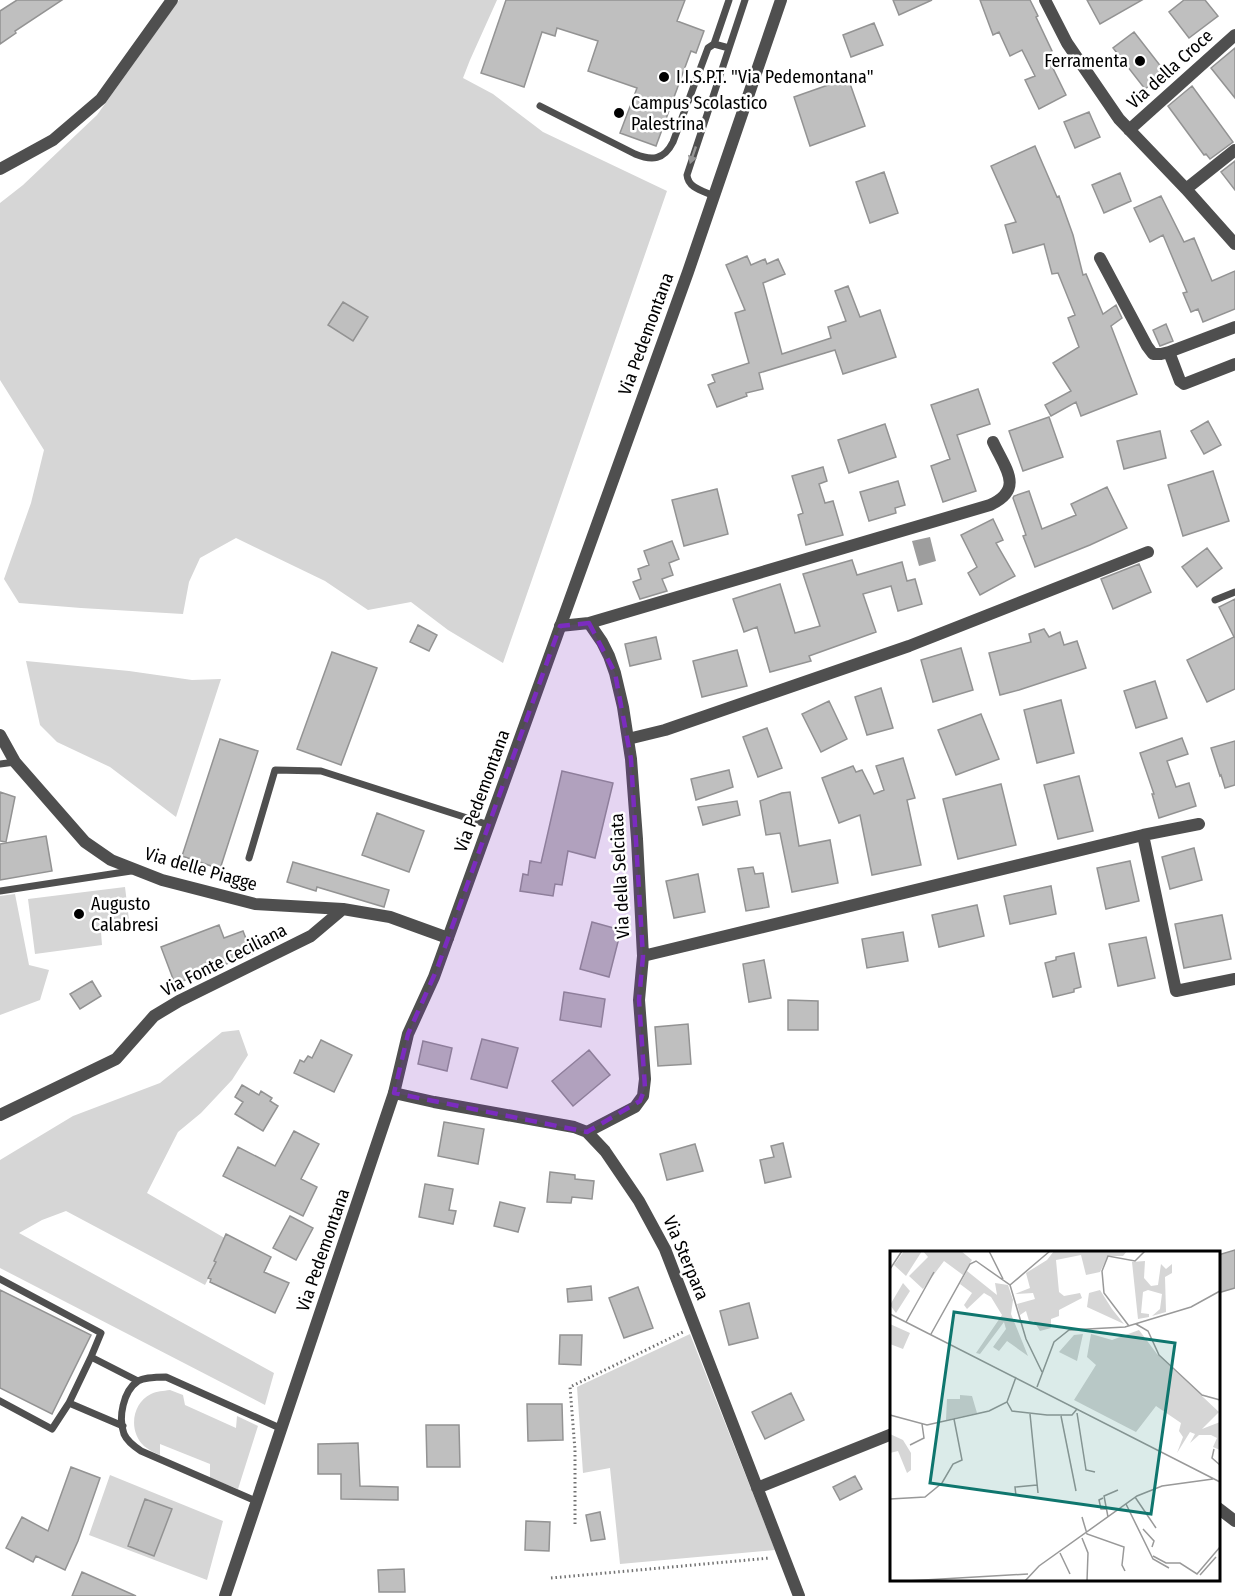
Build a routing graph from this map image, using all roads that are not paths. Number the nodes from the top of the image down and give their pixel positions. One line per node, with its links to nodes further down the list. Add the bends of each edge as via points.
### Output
1 (172, 0): 12 (street, via 101,99 53,140)
2 (729, 0): 7 (lane)
3 (745, 0): 8 (lane)
4 (781, 0): 14 (street, Via Pedemontana)
5 (1045, 0): 10 (street, Via della Croce, via 1067,44)
6 (1235, 35): 10 (street, Via della Croce)
7 (714, 44): 8 (lane); 9 (lane, via 706,52 670,148 659,157 635,154)
8 (729, 48): 14 (lane, one-way to 14, via 687,175 691,186)
9 (540, 106)
10 (1129, 130): 13 (street, Via della Croce)
11 (1235, 150): 13 (street)
12 (0, 169)
13 (1186, 189): 15 (street, Via della Croce)
14 (714, 196): 25 (street, Via Pedemontana)
15 (1235, 243)
16 (1100, 258): 18 (street, via 1152,354)
17 (1235, 327): 18 (street)
18 (1169, 352): 19 (street, via 1184,384)
19 (1235, 364)
20 (993, 442): 24 (street, via 1010,485 1004,497 990,505)
21 (1148, 552): 27 (street, via 909,646)
22 (1235, 592): 23 (lane)
23 (1215, 600)
24 (589, 623): 25 (street); 27 (street, Via della Selciata, via 609,656)
25 (560, 626): 31 (street, Via Pedemontana)
26 (0, 735): 28 (street, Via delle Piagge)
27 (628, 739): 38 (street, Via della Selciata)
28 (15, 762): 29 (lane); 34 (street, Via delle Piagge, via 85,842 111,860)
29 (0, 764)
30 (1199, 824): 32 (street)
31 (489, 825): 33 (lane, via 321,771 275,770); 37 (street, Via Pedemontana)
32 (1143, 835): 38 (street); 39 (street, via 1176,991)
33 (249, 858)
34 (136, 870): 35 (lane); 36 (street, Via delle Piagge, via 255,904)
35 (0, 891)
36 (343, 909): 37 (street, Via delle Piagge, via 390,917); 41 (street, Via Fonte Ceciliana, via 310,936 154,1016 116,1059)
37 (448, 938): 40 (street, Via Pedemontana, via 408,1034)
38 (643, 956): 42 (street, Via della Selciata, via 639,1000 643,1096 632,1109)
39 (1235, 979)
40 (394, 1093): 42 (street); 49 (street, Via Pedemontana)
41 (0, 1115)
42 (587, 1132): 51 (street, Via Sterpara, via 605,1151 665,1249)
43 (0, 1279): 44 (lane, via 101,1333)
44 (91, 1357): 45 (lane); 47 (lane)
45 (138, 1381): 48 (lane, via 122,1404); 49 (lane, via 166,1377)
46 (0, 1401): 47 (lane, via 52,1429)
47 (69, 1403): 48 (lane)
48 (123, 1426): 52 (lane, via 124,1434 141,1451)
49 (282, 1429): 52 (street, Via Pedemontana)
50 (890, 1434): 51 (street)
51 (757, 1488): 56 (street, Via Sterpara)
52 (256, 1501): 55 (street, Via Pedemontana)
53 (1220, 1509): 54 (street)
54 (1235, 1521)
55 (225, 1596)
56 (799, 1596)

